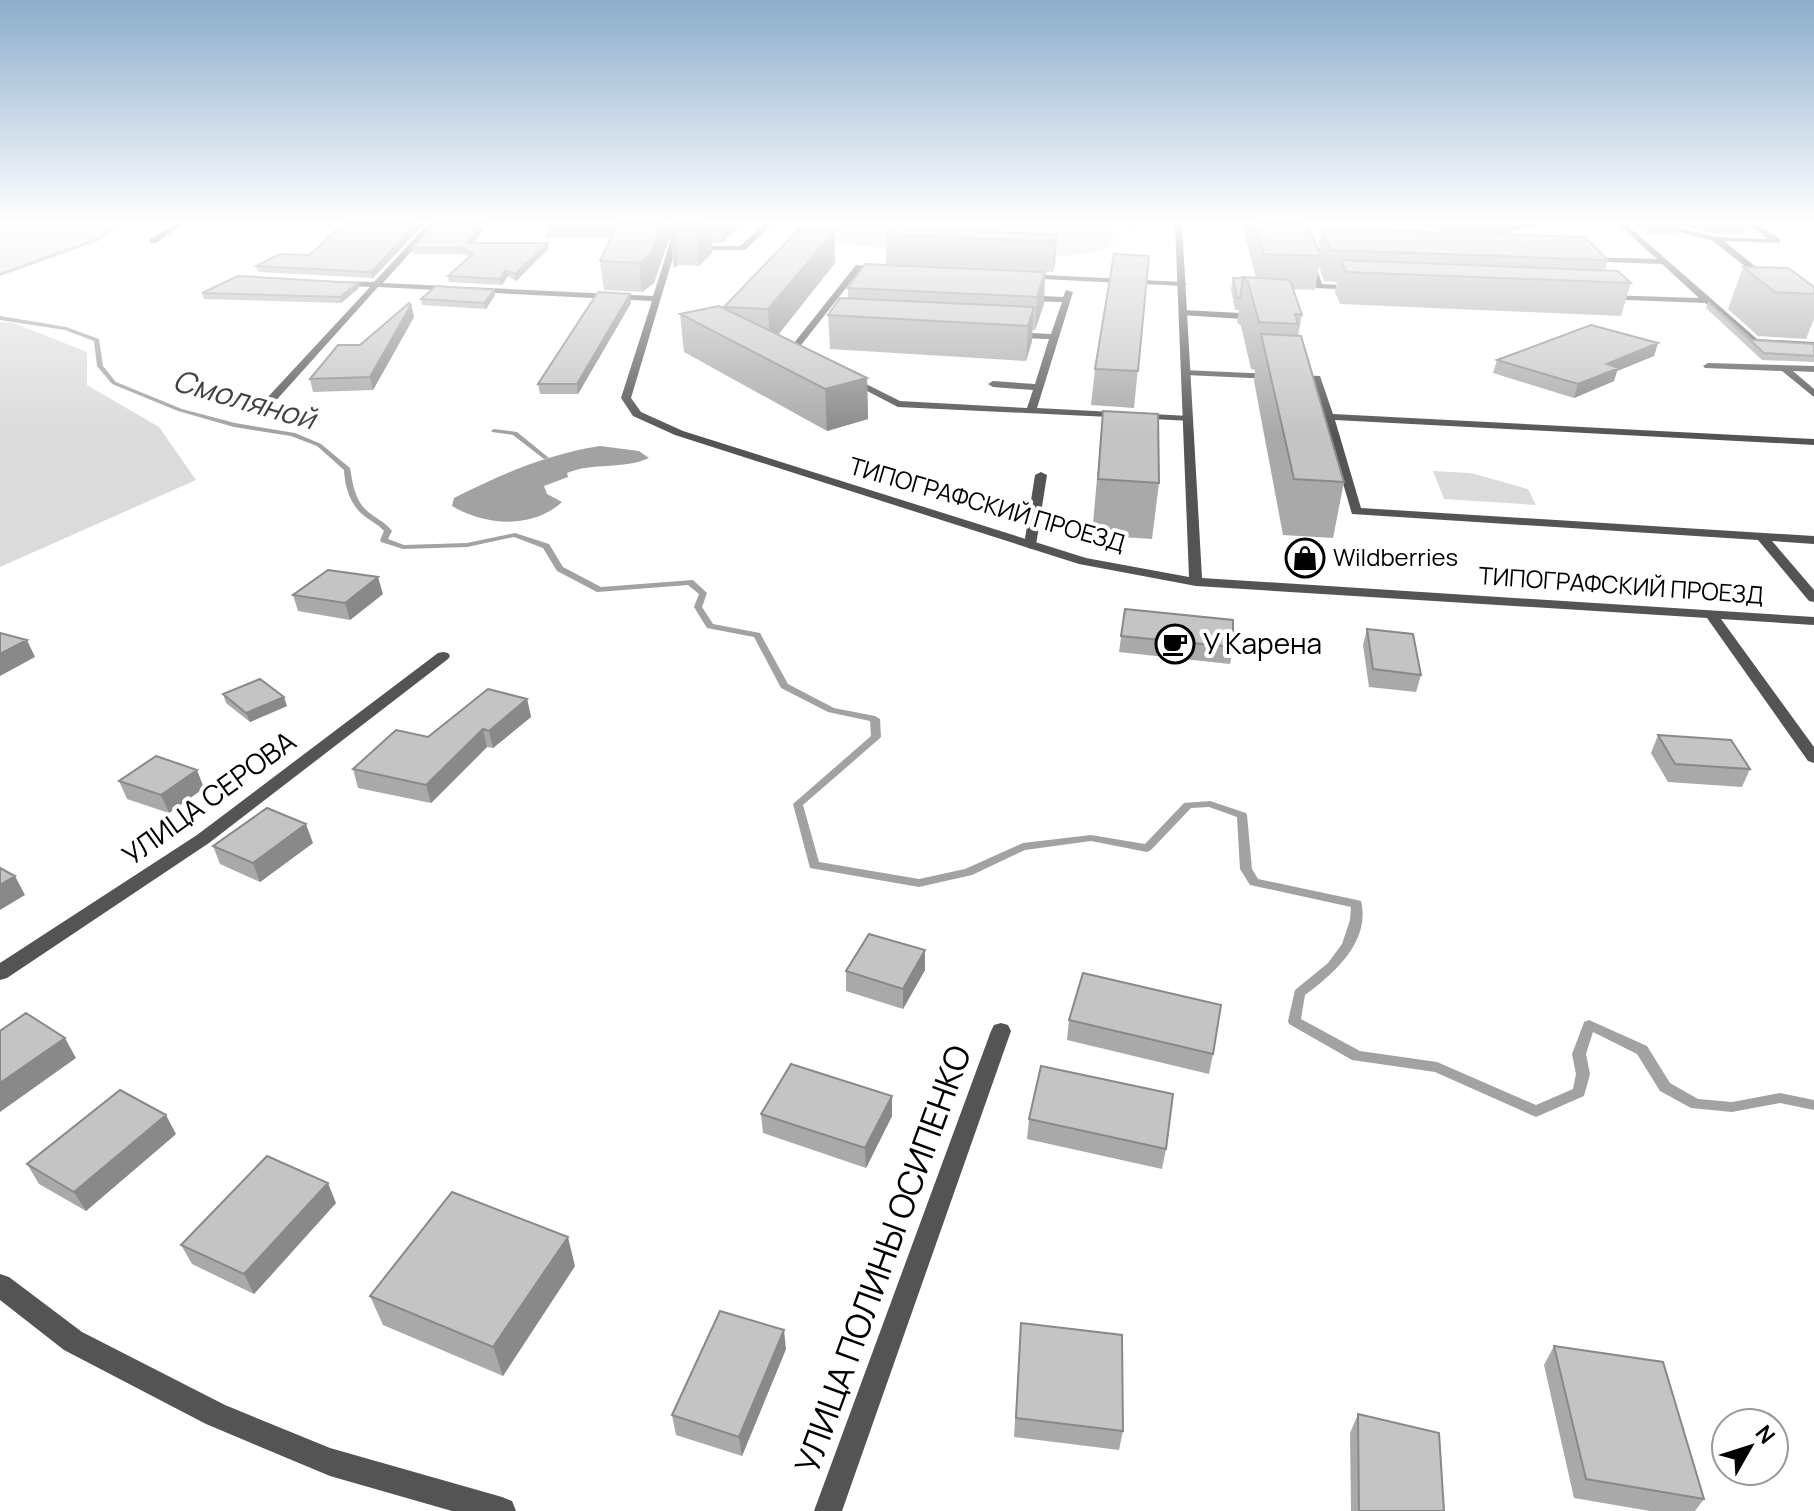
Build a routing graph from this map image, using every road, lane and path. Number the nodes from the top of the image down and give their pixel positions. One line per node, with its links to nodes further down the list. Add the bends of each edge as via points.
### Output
1 (366, 295): 32 (street)
2 (567, 295): 10 (street)
3 (658, 295): 10 (street)
4 (837, 295): 15 (street)
5 (1068, 295): 11 (street)
6 (1183, 295): 13 (street)
7 (1700, 295): 12 (street)
8 (1006, 297): 11 (street)
9 (1597, 297): 12 (street)
10 (657, 299): 39 (street, ТИПОГРАФСКИЙ ПРОЕЗД, via 627,388 629,407 637,414 679,433)
11 (1066, 300): 18 (street)
12 (1707, 301): 19 (street, via 1755,342)
13 (1184, 313): 14 (street); 27 (street)
14 (1264, 317)
15 (814, 324): 16 (street); 22 (street, via 793,350)
16 (829, 324)
17 (994, 334): 18 (street)
18 (1054, 337): 29 (street)
19 (1794, 344): 20 (street); 21 (street)
20 (1814, 345)
21 (1814, 362)
22 (819, 363)
23 (1708, 366): 24 (street)
24 (1784, 368): 25 (street); 30 (street)
25 (1814, 369)
26 (832, 370): 31 (street, via 898,404)
27 (1186, 372): 33 (street, via 1317,378); 34 (street)
28 (993, 384): 29 (street)
29 (1039, 387): 31 (street)
30 (1814, 394)
31 (1031, 411): 34 (street)
32 (258, 414)
33 (1328, 417): 35 (street); 37 (street, via 1356,511)
34 (1189, 419): 40 (street)
35 (1814, 442)
36 (1041, 475): 39 (street)
37 (1762, 537): 38 (street); 41 (street)
38 (1814, 540)
39 (1030, 545): 40 (street, ТИПОГРАФСКИЙ ПРОЕЗД)
40 (1196, 582): 42 (street, ТИПОГРАФСКИЙ ПРОЕЗД)
41 (1814, 598)
42 (1710, 613): 43 (street, ТИПОГРАФСКИЙ ПРОЕЗД); 45 (street)
43 (1814, 621)
44 (443, 656): 46 (street, УЛИЦА СЕРОВА, via 203,839)
45 (1814, 758)
46 (0, 973)
47 (1001, 1031): 50 (street, УЛИЦА ПОЛИНЫ ОСИПЕНКО)
48 (0, 1285): 49 (street, via 73,1341 216,1415 330,1462)
49 (502, 1511)
50 (828, 1511)

